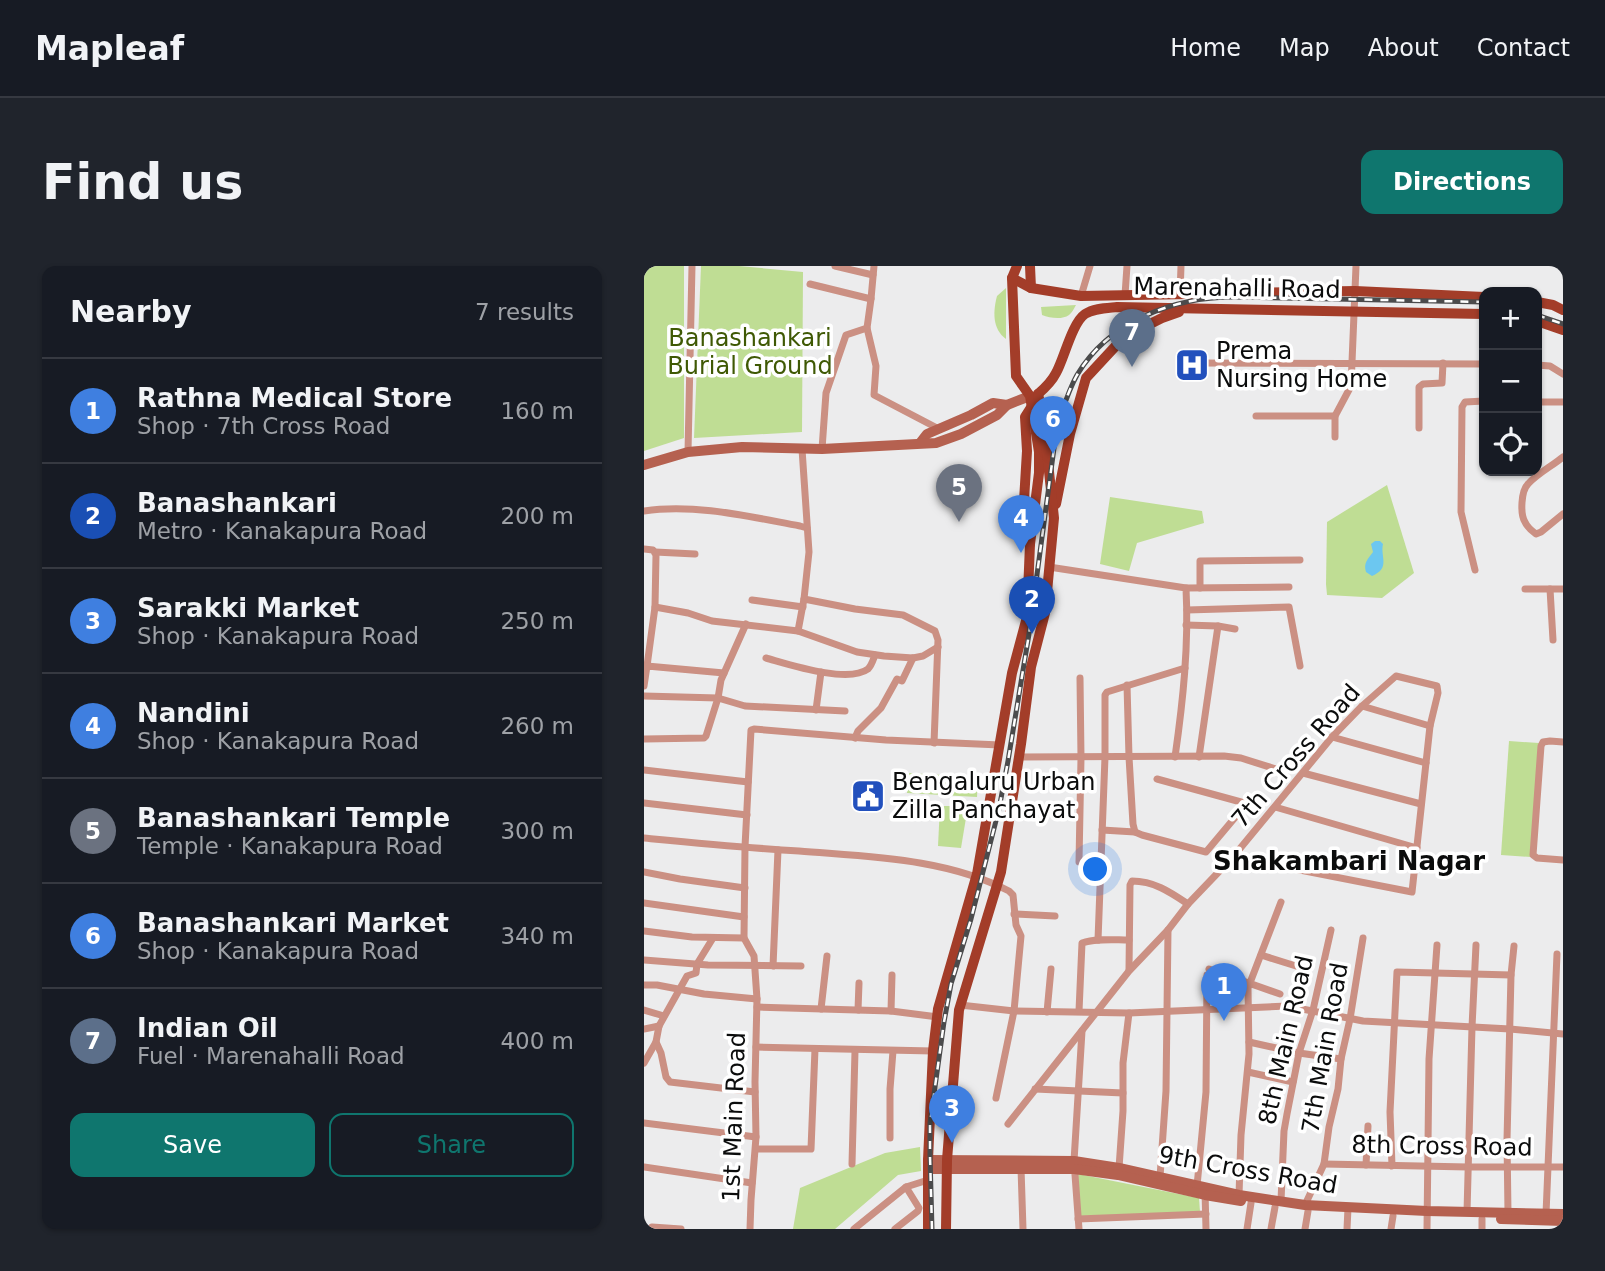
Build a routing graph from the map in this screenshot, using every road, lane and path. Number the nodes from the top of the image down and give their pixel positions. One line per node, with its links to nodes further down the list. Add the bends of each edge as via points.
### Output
1 (692, 266): 48 (street)
2 (835, 266): 10 (street)
3 (874, 266): 10 (street)
4 (1017, 266): 11 (main road)
5 (1030, 266): 13 (main road)
6 (1090, 266): 17 (street)
7 (1127, 266): 15 (street)
8 (1181, 266): 16 (street)
9 (1356, 266): 14 (street)
10 (873, 275): 19 (street)
11 (1012, 278): 13 (main road, Marenahalli Road); 35 (main road, via 1016,376)
12 (810, 284): 19 (street)
13 (1031, 288): 17 (main road, Marenahalli Road)
14 (1355, 291): 16 (main road, Marenahalli Road); 18 (main road, Marenahalli Road); 24 (street)
15 (1125, 295): 16 (main road, Marenahalli Road); 17 (main road, Marenahalli Road)
16 (1180, 295)
17 (1086, 296): 22 (main road)
18 (1479, 297)
19 (872, 299): 27 (street)
20 (1542, 303): 21 (main road)
21 (1560, 306)
22 (1096, 309): 23 (main road, Marenahalli Road); 35 (main road, via 1083,315 1056,373)
23 (1188, 309): 24 (main road, Marenahalli Road); 55 (main road, via 1124,337 1086,379)
24 (1355, 312): 25 (main road, Marenahalli Road); 31 (street)
25 (1479, 314)
26 (1542, 323): 28 (main road)
27 (867, 328): 43 (street, via 876,366 874,395); 47 (street, via 846,335 826,393)
28 (1563, 330)
29 (1199, 363): 31 (street)
30 (1443, 363): 31 (street); 32 (street); 42 (street, via 1442,383 1419,387)
31 (1353, 364): 41 (street, via 1351,388)
32 (1479, 364)
33 (1542, 365): 34 (street)
34 (1563, 374)
35 (1033, 399): 39 (main road); 51 (main road, via 1025,417); 52 (main road); 55 (main road, via 1044,430)
36 (1479, 401): 63 (street, via 1465,402 1462,407 1461,512)
37 (1542, 402): 38 (street)
38 (1563, 402)
39 (1007, 405): 43 (main road, via 993,403); 45 (main road, via 961,434)
40 (1256, 416): 41 (street)
41 (1335, 416): 44 (street)
42 (1419, 428)
43 (939, 429): 45 (main road)
44 (1335, 437)
45 (920, 443): 47 (main road)
46 (802, 449): 47 (main road); 48 (main road, via 742,447); 56 (street)
47 (822, 449)
48 (688, 452): 50 (main road)
49 (1563, 457): 54 (street, via 1523,492 1524,521 1533,533)
50 (644, 465)
51 (1026, 466): 52 (main road); 57 (main road, via 1022,534)
52 (1039, 469): 57 (main road)
53 (644, 511): 56 (street, via 691,510)
54 (1563, 514)
55 (1054, 518): 62 (main road)
56 (807, 528): 71 (street)
57 (1030, 544): 103 (main road, via 1027,617)
58 (644, 549): 59 (street)
59 (655, 552): 60 (street); 72 (street)
60 (695, 554)
61 (1300, 560): 66 (street, via 1200,561)
62 (1049, 567): 65 (street); 108 (main road)
63 (1475, 570)
64 (1289, 587): 66 (street)
65 (1186, 588): 66 (street); 73 (street)
66 (1200, 588)
67 (1525, 589): 68 (street)
68 (1550, 589): 69 (street); 79 (street)
69 (1563, 589)
70 (752, 600): 71 (street)
71 (804, 603): 78 (street); 80 (street, via 909,617 934,631)
72 (655, 607): 74 (street); 84 (street)
73 (1187, 610): 75 (street); 85 (street, via 1289,607)
74 (746, 624): 78 (street); 88 (street)
75 (1186, 625): 76 (street); 86 (street)
76 (1218, 626): 77 (street); 107 (street)
77 (1235, 629)
78 (798, 631): 81 (street)
79 (1553, 640)
80 (938, 647): 83 (street); 102 (street)
81 (875, 655): 83 (street); 87 (street, via 865,671 847,675)
82 (766, 658): 87 (street)
83 (912, 658): 99 (street, via 902,681 897,680)
84 (647, 666): 88 (street); 91 (street)
85 (1300, 666)
86 (1185, 668): 90 (street); 106 (street)
87 (821, 672): 95 (street)
88 (724, 673): 93 (street)
89 (1080, 678): 109 (street)
90 (1127, 685): 104 (street, via 1105,695); 105 (street)
91 (644, 687)
92 (644, 696): 93 (street)
93 (718, 698): 95 (street, via 745,706); 100 (street, via 705,738)
94 (1362, 706): 97 (street); 97 (street, 7th Cross Road, via 1396,676 1432,684 1438,693); 98 (street, 7th Cross Road)
95 (816, 710): 96 (street)
96 (845, 711)
97 (1430, 726): 110 (street, 7th Cross Road)
98 (1332, 737): 110 (street); 113 (street, 7th Cross Road)
99 (855, 738): 102 (street); 115 (street, 1st Main Road, via 751,730)
100 (645, 739)
101 (1563, 742): 127 (street, via 1541,746 1533,855)
102 (934, 743): 103 (street)
103 (1000, 745): 130 (main road)
104 (1105, 757): 105 (street); 109 (street); 120 (street)
105 (1129, 757): 106 (street); 121 (street)
106 (1175, 757): 107 (street)
107 (1199, 757): 111 (street, via 1241,758)
108 (1019, 758): 109 (street); 131 (main road)
109 (1081, 758): 128 (street)
110 (1426, 763): 117 (street, 7th Cross Road)
111 (1276, 769)
112 (644, 770): 115 (street)
113 (1303, 773): 117 (street); 118 (street, 7th Cross Road)
114 (1157, 779): 121 (street, via 1241,802 1243,808 1205,852)
115 (748, 782): 119 (street, 1st Main Road)
116 (644, 803): 119 (street)
117 (1421, 804): 124 (street, 7th Cross Road)
118 (1275, 807): 124 (street); 126 (street, 7th Cross Road)
119 (747, 815): 123 (street, 1st Main Road)
120 (1102, 830): 121 (street); 145 (street)
121 (1135, 832)
122 (644, 838): 123 (street)
123 (746, 848): 125 (street); 132 (street, 1st Main Road)
124 (1417, 848): 126 (street, 7th Cross Road, via 1412,892)
125 (778, 850): 130 (street, via 927,863); 156 (street)
126 (1233, 857): 135 (street, 7th Cross Road)
127 (1563, 860)
128 (1079, 862)
129 (644, 872): 132 (street)
130 (976, 876): 131 (street); 186 (main road)
131 (997, 885): 136 (street, via 1013,895); 171 (main road)
132 (745, 888): 138 (street, 1st Main Road)
133 (1281, 902): 151 (street)
134 (644, 903): 138 (street)
135 (1188, 904): 140 (street, 7th Cross Road); 146 (street, via 1160,886 1132,881)
136 (1014, 914): 137 (street); 178 (street, via 1021,936)
137 (1055, 916)
138 (744, 917): 143 (street, 1st Main Road)
139 (644, 930): 142 (street)
140 (1168, 930): 160 (street, 7th Cross Road); 184 (street)
141 (1331, 930): 176 (street, 8th Main Road)
142 (713, 938): 143 (street); 154 (street)
143 (744, 938): 155 (street, 1st Main Road)
144 (1363, 939): 187 (street, 7th Main Road)
145 (1098, 940): 146 (street); 179 (street, via 1082,943)
146 (1129, 940): 160 (street)
147 (1437, 945): 161 (street)
148 (1476, 945): 162 (street)
149 (1514, 946): 164 (street)
150 (1557, 954): 195 (street)
151 (1261, 955): 158 (street); 166 (street)
152 (827, 956): 173 (street)
153 (644, 960): 154 (street)
154 (697, 964): 155 (street); 168 (street, via 696,973 688,975)
155 (755, 965): 156 (street); 170 (street, 1st Main Road)
156 (773, 966): 157 (street)
157 (801, 966)
158 (1296, 966)
159 (1051, 969): 181 (street)
160 (1129, 971): 182 (street, 7th Cross Road)
161 (1434, 973): 162 (street); 188 (street, via 1396,973); 190 (street)
162 (1474, 974): 164 (street); 191 (street)
163 (892, 975): 177 (street)
164 (1511, 975): 193 (street)
165 (859, 983): 175 (street)
166 (1250, 984): 169 (street); 172 (street); 180 (street, via 1208,972)
167 (644, 985): 168 (street)
168 (679, 990): 170 (street); 185 (street)
169 (1280, 994)
170 (757, 1003): 173 (street, 1st Main Road); 199 (street, 1st Main Road)
171 (960, 1005): 178 (street); 221 (main road)
172 (1249, 1008): 176 (street); 180 (street); 198 (street)
173 (821, 1009): 175 (street, 1st Main Road)
174 (644, 1010): 185 (street)
175 (858, 1010): 177 (street, 1st Main Road)
176 (1313, 1010): 187 (street); 204 (street, 8th Main Road)
177 (891, 1011): 186 (street, 1st Main Road)
178 (1014, 1011): 181 (street); 213 (street)
179 (1079, 1011): 181 (street); 182 (street)
180 (1206, 1011): 184 (street); 238 (street)
181 (1047, 1012)
182 (1096, 1012): 183 (street); 192 (street, 7th Cross Road)
183 (1129, 1013): 184 (street); 212 (street)
184 (1166, 1013): 235 (street)
185 (664, 1016): 189 (street)
186 (938, 1017): 203 (main road)
187 (1350, 1019): 188 (street); 205 (street, 7th Main Road)
188 (1395, 1024): 190 (street); 226 (street)
189 (659, 1026): 194 (street); 197 (street)
190 (1432, 1026): 191 (street); 227 (street)
191 (1472, 1027): 193 (street); 228 (street)
192 (1082, 1029): 209 (street, 7th Cross Road); 210 (street)
193 (1510, 1029): 195 (street); 233 (street)
194 (644, 1030)
195 (1553, 1032): 196 (street); 229 (street)
196 (1563, 1034)
197 (656, 1042): 206 (street); 211 (street, via 667,1080)
198 (1249, 1042): 204 (street); 207 (street)
199 (755, 1048): 200 (street); 211 (street, 1st Main Road)
200 (814, 1049): 201 (street); 219 (street, via 811,1149)
201 (855, 1051): 202 (street); 220 (street)
202 (892, 1051): 203 (street); 218 (street)
203 (933, 1051): 234 (main road)
204 (1300, 1053): 205 (street); 208 (street, 8th Main Road)
205 (1341, 1059): 222 (street, 7th Main Road)
206 (644, 1063)
207 (1248, 1072): 208 (street); 239 (street)
208 (1293, 1082): 242 (street, 8th Main Road)
209 (1035, 1089): 210 (street); 215 (street, 7th Cross Road)
210 (1077, 1090): 212 (street); 223 (street)
211 (755, 1092): 217 (street, 1st Main Road)
212 (1124, 1093): 232 (street)
213 (996, 1098)
214 (644, 1123): 217 (street)
215 (1008, 1124)
216 (1368, 1126): 224 (street)
217 (756, 1136): 219 (street, 1st Main Road)
218 (890, 1138)
219 (755, 1149): 236 (street, 1st Main Road)
220 (852, 1164)
221 (946, 1164): 223 (main road, 9th Cross Road); 231 (main road, 9th Cross Road); 234 (main road, 9th Cross Road); 261 (main road)
222 (1324, 1164): 224 (street, 8th Cross Road); 243 (street, 8th Cross Road)
223 (1074, 1165): 231 (main road, 9th Cross Road); 232 (main road, 9th Cross Road); 238 (main road, 9th Cross Road); 252 (street)
224 (1366, 1165): 226 (street, 8th Cross Road)
225 (644, 1166): 236 (street)
226 (1392, 1166): 227 (street, 8th Cross Road)
227 (1427, 1167): 228 (street, 8th Cross Road); 248 (street)
228 (1468, 1167): 233 (street, 8th Cross Road); 245 (street)
229 (1549, 1167): 230 (street, 8th Cross Road); 233 (street, 8th Cross Road); 249 (street)
230 (1563, 1167)
231 (1021, 1168): 262 (street)
232 (1119, 1168): 235 (main road, 9th Cross Road)
233 (1508, 1168): 246 (street)
234 (928, 1175): 237 (street); 240 (street); 260 (main road)
235 (1160, 1177): 238 (main road, 9th Cross Road)
236 (752, 1183): 257 (street, 1st Main Road)
237 (906, 1187): 240 (street); 258 (street)
238 (1202, 1189): 239 (main road, 9th Cross Road); 241 (main road, 9th Cross Road); 247 (street)
239 (1239, 1195): 242 (main road, 9th Cross Road)
240 (912, 1196): 259 (street, via 918,1211)
241 (1251, 1203): 242 (main road, 9th Cross Road); 265 (street)
242 (1278, 1204): 243 (main road, 9th Cross Road); 266 (street, 8th Main Road)
243 (1306, 1208): 244 (main road, 9th Cross Road); 267 (street, 8th Cross Road)
244 (1348, 1211): 248 (main road, 9th Cross Road); 251 (main road, 9th Cross Road); 268 (street)
245 (1466, 1212): 246 (main road, 9th Cross Road); 248 (main road, 9th Cross Road)
246 (1508, 1213): 249 (main road, 9th Cross Road)
247 (1206, 1214): 252 (street); 264 (street)
248 (1427, 1214): 251 (main road, 9th Cross Road); 254 (main road, 9th Cross Road); 270 (street)
249 (1546, 1214): 250 (main road, 9th Cross Road)
250 (1563, 1214)
251 (1393, 1216): 269 (street)
252 (1078, 1219): 263 (street)
253 (1563, 1221): 254 (main road, 9th Cross Road)
254 (1482, 1224)
255 (652, 1227): 256 (street)
256 (681, 1229)
257 (750, 1229)
258 (854, 1229)
259 (895, 1229)
260 (929, 1229)
261 (946, 1229)
262 (1023, 1229)
263 (1079, 1229)
264 (1206, 1229)
265 (1247, 1229)
266 (1271, 1229)
267 (1305, 1229)
268 (1346, 1229)
269 (1391, 1229)
270 (1427, 1229)

